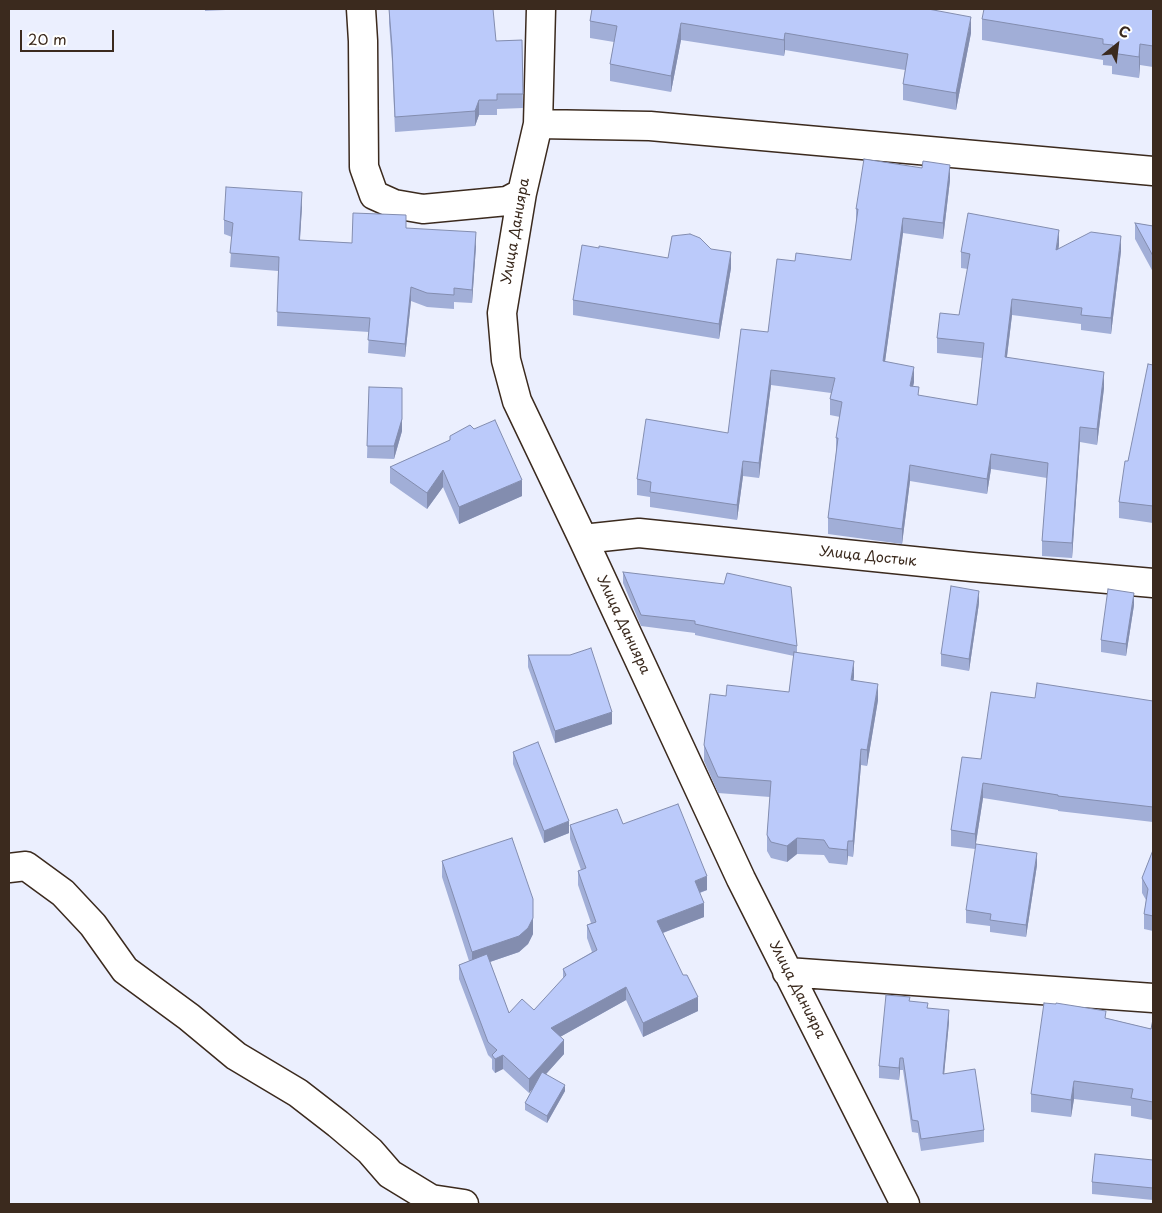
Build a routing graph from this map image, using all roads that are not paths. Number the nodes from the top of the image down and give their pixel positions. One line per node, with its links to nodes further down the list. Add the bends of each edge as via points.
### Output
1 (361, 9): 5 (street, via 364,167 374,195 394,204 423,209 507,201)
2 (541, 9): 3 (street, Улица Данияра)
3 (538, 124): 4 (street, via 650,126); 5 (street, Улица Данияра)
4 (1153, 171)
5 (522, 193): 6 (street, Улица Данияра, via 502,313 506,360 517,401)
6 (583, 539): 7 (street, Улица Достык, via 639,533); 9 (street, Улица Данияра)
7 (1153, 583)
8 (9, 868): 11 (street, via 26,866 62,893 93,925 125,970 236,1056 298,1093 370,1151 390,1174 431,1199)
9 (787, 972): 10 (street); 12 (street, Улица Данияра)
10 (1153, 998)
11 (464, 1204)
12 (906, 1204)

